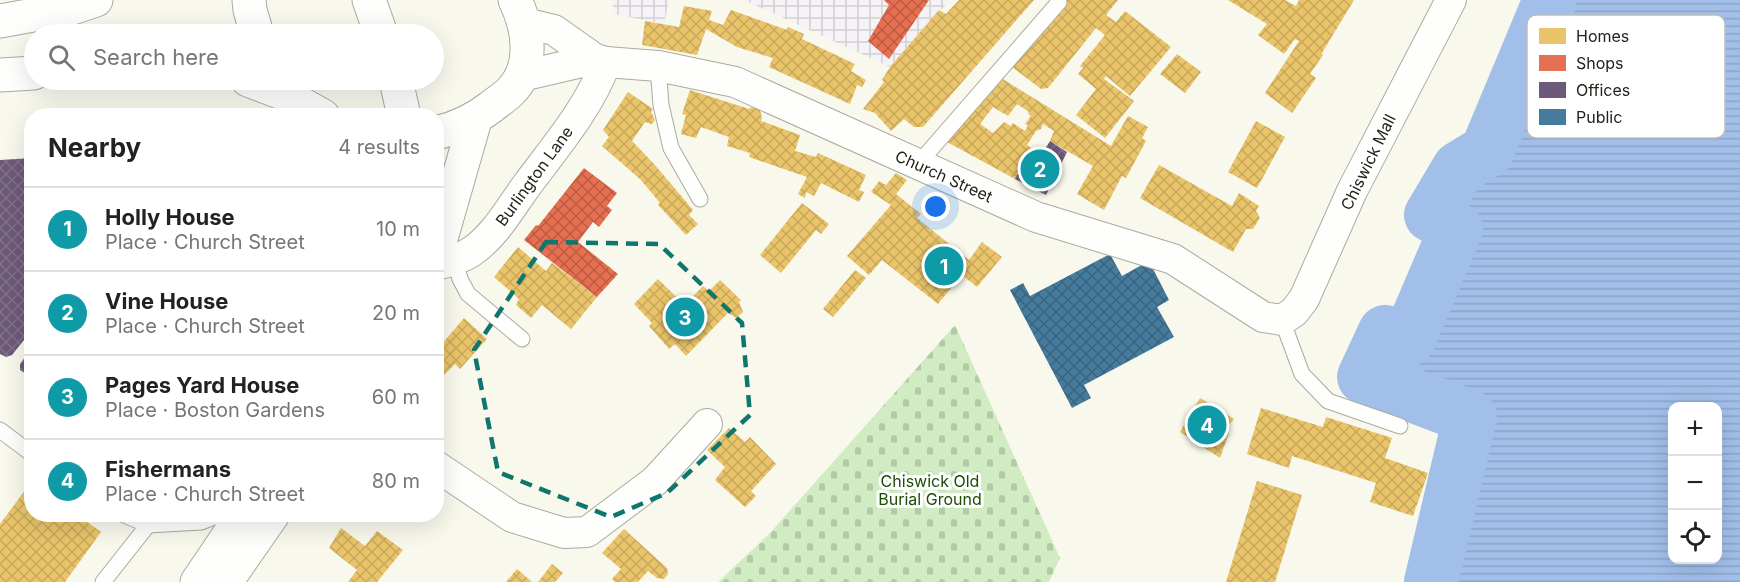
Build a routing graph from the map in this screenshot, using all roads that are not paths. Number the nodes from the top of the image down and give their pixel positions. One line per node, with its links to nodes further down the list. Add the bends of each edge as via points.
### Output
1 (96, 0): 7 (highway)
2 (249, 0): 8 (highway)
3 (369, 0): 9 (highway)
4 (1451, 0): 26 (street, Chiswick Mall, via 1352,191 1304,299)
5 (1059, 2): 21 (lane)
6 (526, 11): 10 (street); 14 (highway, via 528,48)
7 (0, 21)
8 (255, 24)
9 (377, 24)
10 (601, 61): 11 (street, Church Street); 14 (street, Church Street); 24 (street, Burlington Lane, via 598,83 576,118 494,231 472,251)
11 (658, 66): 21 (street, Church Street, via 735,82); 22 (lane, via 661,105 671,147)
12 (24, 74): 13 (highway)
13 (0, 75)
14 (522, 76): 19 (highway, via 510,92)
15 (284, 90): 17 (highway)
16 (398, 90): 18 (highway)
17 (311, 108)
18 (402, 108)
19 (474, 120): 20 (highway); 23 (highway)
20 (444, 132)
21 (918, 164): 26 (street, Church Street, via 1036,217 1173,259 1263,317)
22 (700, 199)
23 (444, 255)
24 (444, 260)
25 (444, 261): 27 (lane, via 468,294)
26 (1282, 320): 29 (lane, via 1302,374 1328,401)
27 (522, 339)
28 (707, 424): 32 (street, via 655,481 586,532 564,533 512,517)
29 (1400, 426)
30 (0, 430): 31 (lane)
31 (24, 448)
32 (444, 471)
33 (141, 522): 36 (lane)
34 (201, 522): 36 (lane)
35 (292, 522): 41 (highway)
36 (148, 525): 38 (lane)
37 (249, 528): 39 (highway); 40 (highway)
38 (103, 582)
39 (197, 582)
40 (226, 582)
41 (254, 582)

